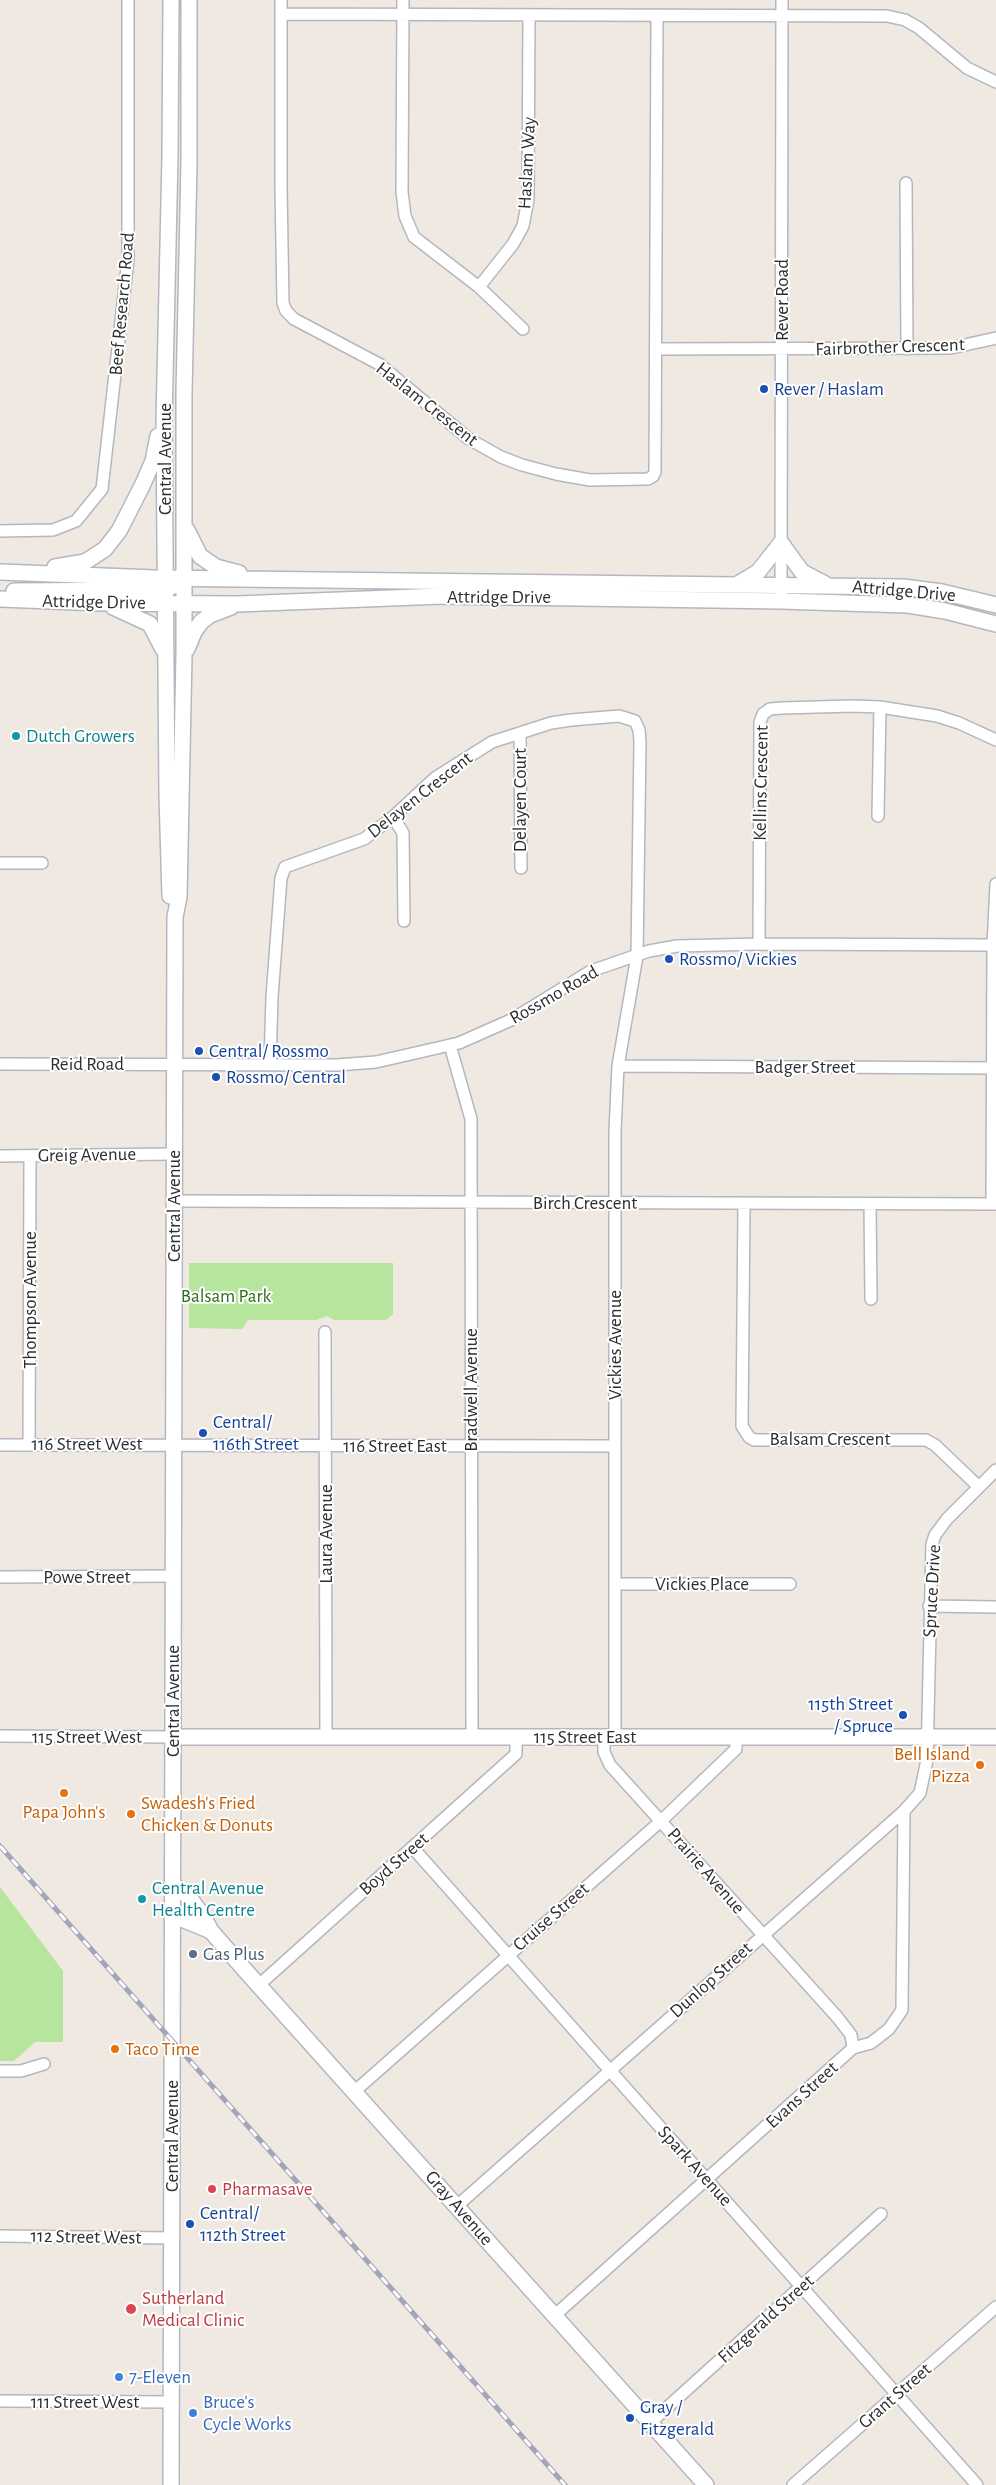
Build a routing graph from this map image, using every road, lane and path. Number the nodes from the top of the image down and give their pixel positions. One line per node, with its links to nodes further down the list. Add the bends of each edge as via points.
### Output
1 (128, 0): 22 (street, Beef Research Road, via 128,259 102,489 76,521 53,530)
2 (171, 0): 20 (main road, Central Avenue)
3 (188, 0): 21 (main road, Central Avenue)
4 (282, 0): 7 (street)
5 (403, 0): 8 (street)
6 (782, 0): 11 (street, Rever Road)
7 (282, 14): 8 (street); 17 (street, Haslam Crescent, via 283,303 294,319 379,364 469,439 501,457 556,474 590,480 648,479 653,476)
8 (403, 14): 10 (street); 14 (street, via 402,192 405,216 414,237)
9 (657, 15): 10 (street); 11 (street); 17 (street, Haslam Crescent)
10 (529, 16): 14 (street, Haslam Way, via 528,200 523,226 513,244)
11 (782, 16): 12 (street, via 887,16 905,20 967,68); 19 (street, Rever Road)
12 (996, 82)
13 (906, 183): 18 (street)
14 (479, 287): 15 (street)
15 (523, 328)
16 (996, 338): 18 (street, Fairbrother Crescent, via 951,348)
17 (656, 349): 19 (street, Fairbrother Crescent)
18 (907, 349): 19 (street, Fairbrother Crescent)
19 (782, 350): 23 (street, Rever Road)
20 (164, 421): 24 (main road, via 148,473 119,531 105,548 85,562); 30 (main road, Central Avenue)
21 (184, 519): 25 (main road, Central Avenue); 26 (main road, via 195,548 208,562)
22 (0, 531)
23 (781, 543): 27 (main road, via 758,572); 28 (street, Rever Road); 29 (main road, via 802,572)
24 (4, 572): 30 (main road, Attridge Drive)
25 (184, 578): 26 (main road, Attridge Drive); 30 (main road, Attridge Drive); 35 (main road, Central Avenue)
26 (261, 579): 27 (main road, Attridge Drive)
27 (738, 584): 28 (main road, Attridge Drive)
28 (781, 585): 29 (main road, Attridge Drive); 33 (street, Rever Road)
29 (832, 586): 37 (main road, Attridge Drive, via 903,587 942,592)
30 (165, 590): 31 (main road, via 18,590); 34 (main road, Attridge Drive); 35 (main road, Attridge Drive); 39 (main road, Central Avenue)
31 (0, 593)
32 (0, 599): 34 (main road, Attridge Drive)
33 (781, 601): 36 (main road, Attridge Drive, via 442,596); 38 (main road, Attridge Drive, via 908,605)
34 (102, 603): 39 (main road, via 150,624)
35 (184, 603): 36 (main road, Attridge Drive); 40 (main road, Central Avenue)
36 (237, 604): 40 (main road, via 201,622)
37 (996, 606)
38 (996, 624)
39 (165, 655): 50 (main road, Central Avenue, via 170,896)
40 (184, 656): 50 (main road, Central Avenue, via 179,897)
41 (880, 707): 43 (street, Kellins Crescent, via 937,716); 44 (street); 52 (street, Kellins Crescent, via 782,708 770,709 763,714 760,722)
42 (520, 733): 45 (street, Delayen Crescent, via 492,742 454,764); 48 (street, Delayen Court); 54 (street, Delayen Crescent, via 551,723 595,718 628,718 638,725)
43 (996, 740)
44 (878, 816)
45 (393, 817): 51 (street, via 403,833); 58 (street, Delayen Crescent, via 364,839 285,867 281,878)
46 (0, 863): 47 (street)
47 (42, 863)
48 (521, 868)
49 (996, 884): 53 (street)
50 (175, 917): 57 (main road, Central Avenue)
51 (404, 921)
52 (759, 944): 53 (street, Rossmo Road); 54 (street, Rossmo Road, via 677,946)
53 (994, 945): 60 (street)
54 (637, 956): 55 (street, Rossmo Road, via 591,972 511,1020); 59 (street, Vickies Avenue)
55 (450, 1045): 58 (street, Rossmo Road, via 356,1064); 65 (street, Bradwell Avenue, via 471,1119)
56 (0, 1064): 57 (street, Reid Road)
57 (174, 1064): 58 (street, Rossmo Road); 61 (main road, Central Avenue)
58 (270, 1064)
59 (618, 1066): 60 (street, Badger Street); 66 (street, Vickies Avenue)
60 (994, 1068): 69 (street)
61 (174, 1154): 63 (street, Greig Avenue); 64 (main road, Central Avenue)
62 (0, 1156): 63 (street, Greig Avenue)
63 (30, 1156): 74 (street, Thompson Avenue)
64 (174, 1201): 65 (street, Birch Crescent); 72 (main road, Central Avenue)
65 (470, 1203): 66 (street, Birch Crescent); 76 (street, Bradwell Avenue)
66 (614, 1204): 67 (street, Birch Crescent); 77 (street, Vickies Avenue)
67 (744, 1204): 68 (street, Birch Crescent); 79 (street, Balsam Crescent, via 742,1426 749,1437 754,1440 926,1440)
68 (870, 1204): 69 (street, Birch Crescent); 70 (street)
69 (994, 1204)
70 (871, 1299)
71 (325, 1332): 75 (street, Laura Avenue)
72 (175, 1444): 74 (street, 116 Street West); 75 (street, 116 Street East); 80 (main road, Central Avenue)
73 (0, 1445): 74 (street, 116 Street West)
74 (30, 1445)
75 (326, 1446): 76 (street, 116 Street East); 92 (street, Laura Avenue)
76 (471, 1446): 77 (street, 116 Street East); 87 (street, Bradwell Avenue)
77 (615, 1446): 82 (street, Vickies Avenue)
78 (996, 1470): 79 (street, Spruce Drive)
79 (979, 1487): 84 (street, Spruce Drive, via 935,1535 930,1552)
80 (174, 1576): 81 (street, Powe Street); 91 (main road, Central Avenue)
81 (0, 1577)
82 (615, 1584): 83 (street, Vickies Place); 88 (street, Vickies Avenue)
83 (790, 1584)
84 (929, 1606): 85 (street); 90 (street, Spruce Drive)
85 (996, 1607)
86 (0, 1736): 91 (street, 115 Street West)
87 (472, 1736): 92 (main road, 115 Street East); 93 (main road, 115 Street East)
88 (609, 1736): 89 (main road, 115 Street East); 93 (main road, 115 Street East); 96 (street, Prairie Avenue, via 604,1752 610,1765)
89 (736, 1736): 90 (main road, 115 Street East); 96 (street, Cruise Street, via 736,1749)
90 (928, 1736): 94 (main road, 115 Street East); 95 (street, Dunlop Street, via 920,1793)
91 (174, 1737): 92 (main road, 115 Street East); 98 (main road, Central Avenue)
92 (326, 1737)
93 (516, 1737): 97 (street, Boyd Street, via 516,1754)
94 (996, 1737)
95 (904, 1811): 101 (street, Dunlop Street); 104 (street, Evans Street, via 902,2010 889,2029 871,2043)
96 (662, 1820): 101 (street, Prairie Avenue); 102 (street, Cruise Street)
97 (413, 1848): 102 (street, Spark Avenue); 103 (street, Boyd Street)
98 (172, 1884): 99 (main road, Central Avenue); 100 (main road, Gray Avenue, via 189,1897)
99 (172, 1915): 100 (main road, Gray Avenue); 113 (main road, Central Avenue)
100 (211, 1931): 103 (main road, Gray Avenue)
101 (763, 1934): 104 (street, Prairie Avenue, via 851,2035); 106 (street, Dunlop Street)
102 (506, 1956): 106 (street, Spark Avenue); 108 (street, Cruise Street)
103 (259, 1985): 108 (main road, Gray Avenue)
104 (853, 2048): 109 (street, Evans Street)
105 (44, 2064): 107 (street, via 21,2071)
106 (611, 2070): 109 (street, Spark Avenue); 110 (street, Dunlop Street)
107 (0, 2071)
108 (355, 2091): 110 (main road, Gray Avenue)
109 (708, 2180): 114 (street, Spark Avenue); 116 (street, Evans Street)
110 (458, 2205): 116 (main road, Gray Avenue)
111 (882, 2214): 114 (street, Fitzgerald Street)
112 (0, 2236): 113 (street, 112 Street West)
113 (171, 2238): 119 (main road, Central Avenue)
114 (802, 2287): 117 (street, Spark Avenue); 120 (street, Fitzgerald Street)
115 (996, 2307): 117 (street, Grant Street)
116 (554, 2316): 120 (main road, Gray Avenue)
117 (896, 2394): 123 (street, Grant Street); 124 (street, Spark Avenue)
118 (0, 2402): 119 (street, 111 Street West)
119 (171, 2402): 121 (main road, Central Avenue)
120 (650, 2423): 122 (main road, Gray Avenue)
121 (170, 2485)
122 (706, 2485)
123 (793, 2485)
124 (977, 2485)

